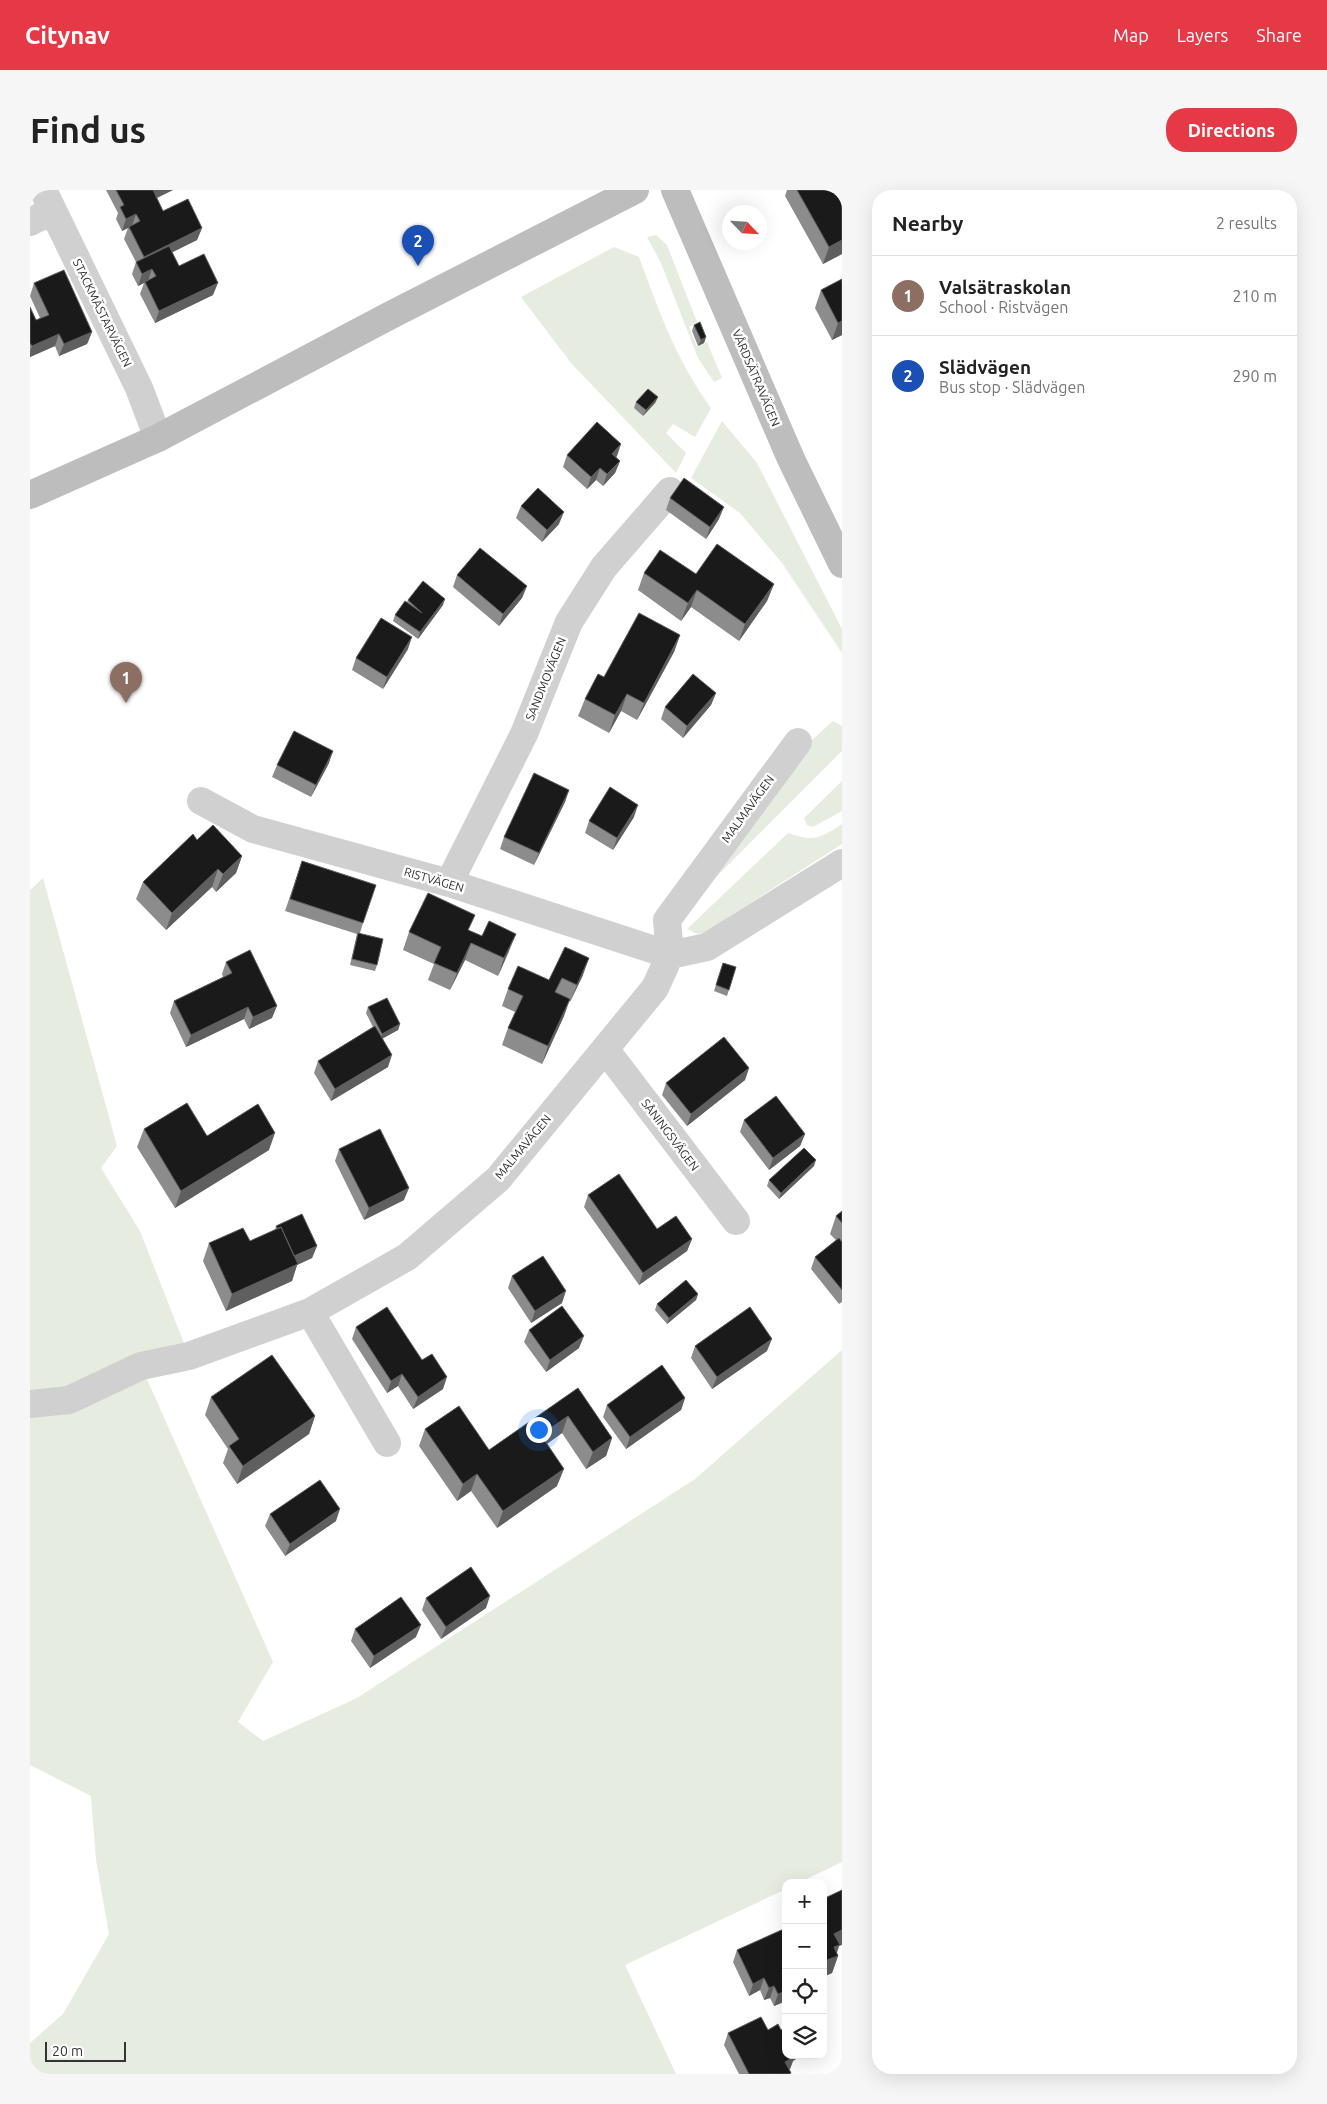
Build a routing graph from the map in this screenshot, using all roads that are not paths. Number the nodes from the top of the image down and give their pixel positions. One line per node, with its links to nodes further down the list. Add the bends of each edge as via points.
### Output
1 (635, 190): 4 (street)
2 (675, 190): 7 (street, VÅRDSÄTRAVÄGEN, via 790,458)
3 (42, 208): 4 (street, STACKMÄSTARVÄGEN, via 139,388)
4 (158, 438): 6 (street)
5 (670, 491): 11 (street, SANDMOVÄGEN, via 604,568 569,622 524,734)
6 (30, 495)
7 (842, 564)
8 (798, 742): 12 (street, MALMAVÄGEN, via 667,920)
9 (201, 802): 11 (street, RISTVÄGEN, via 253,829)
10 (842, 863): 12 (street, via 707,947)
11 (449, 883): 12 (street, RISTVÄGEN)
12 (670, 955): 13 (street, MALMAVÄGEN, via 655,988)
13 (605, 1048): 14 (street, SÅNINGSVÄGEN); 15 (street, MALMAVÄGEN, via 498,1179 407,1257)
14 (736, 1222)
15 (310, 1312): 16 (street, MALMAVÄGEN, via 189,1356 141,1366 69,1400); 17 (street)
16 (30, 1404)
17 (386, 1443)

